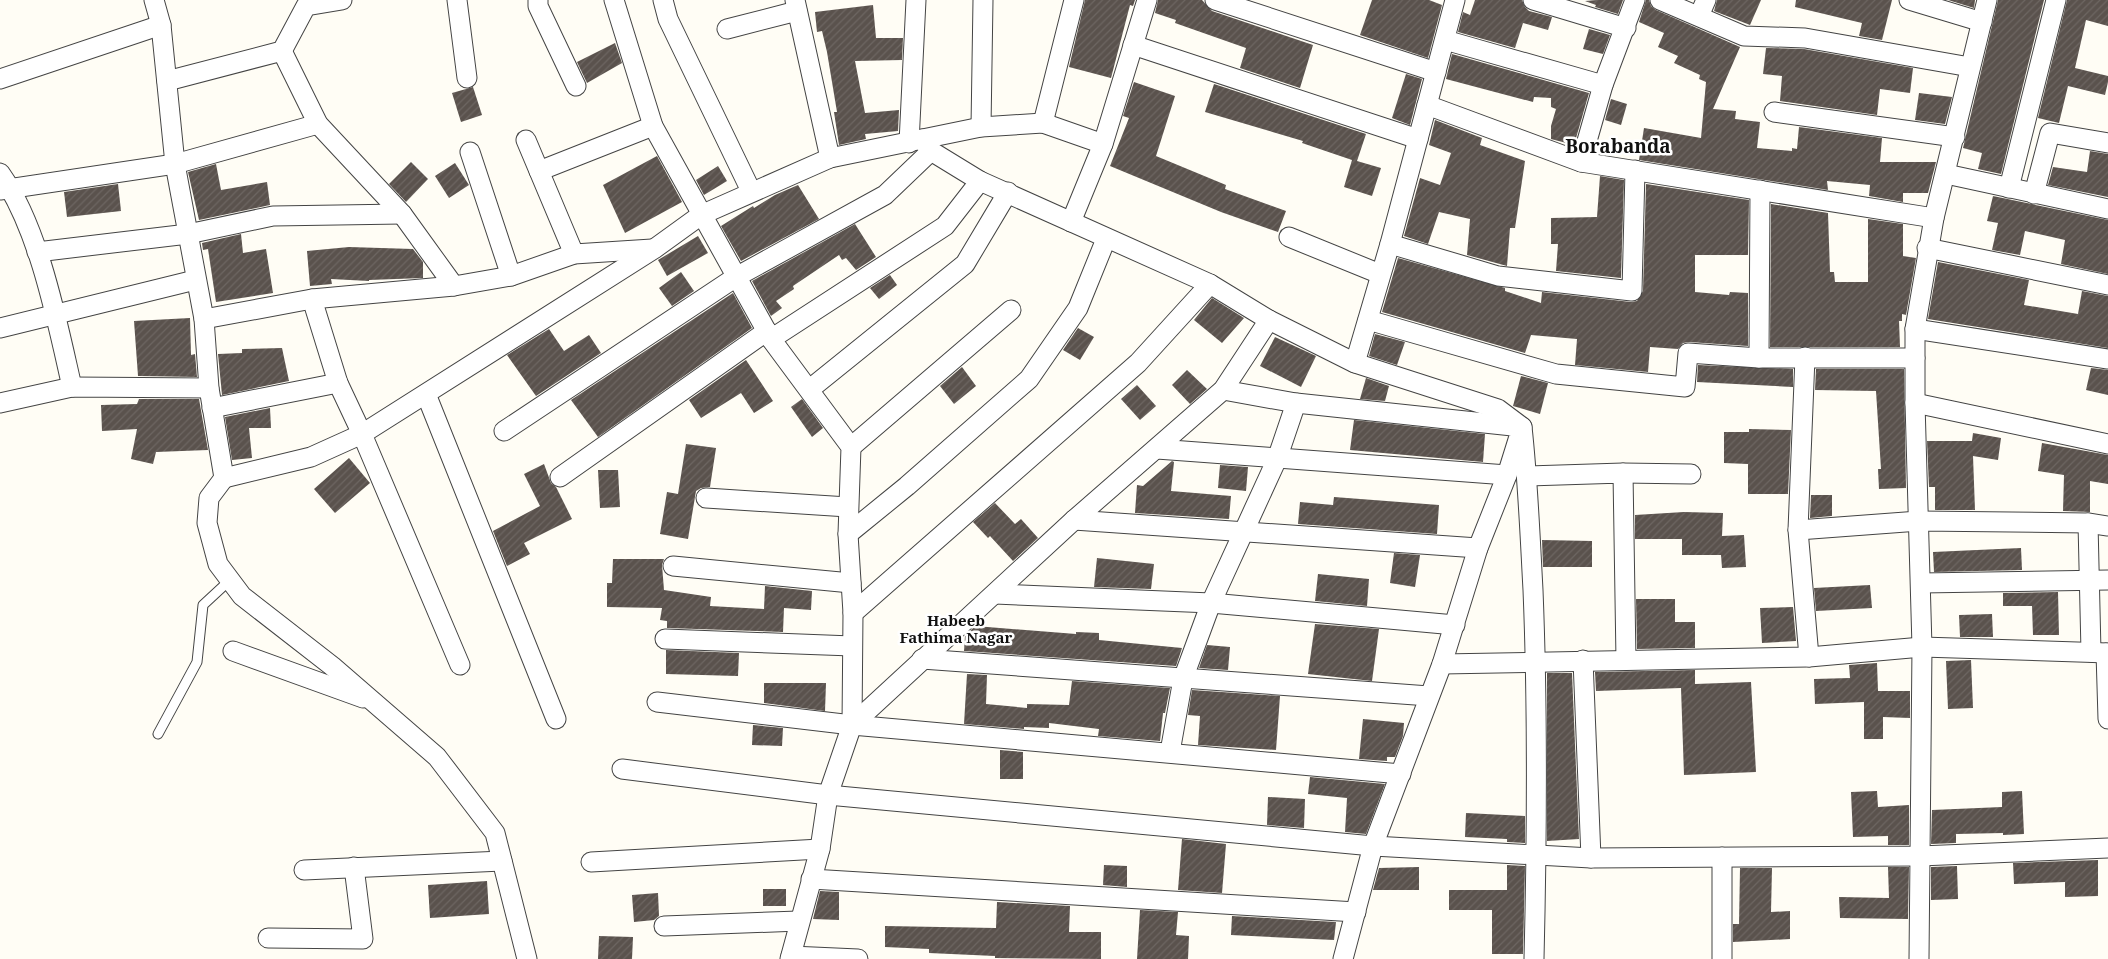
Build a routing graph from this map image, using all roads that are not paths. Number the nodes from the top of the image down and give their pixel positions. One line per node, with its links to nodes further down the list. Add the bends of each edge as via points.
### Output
1 (154, 0): 22 (street)
2 (342, 0): 27 (street, via 306,6)
3 (457, 0): 30 (street)
4 (538, 0): 34 (street)
5 (614, 0): 39 (street)
6 (663, 0): 58 (street, via 668,19)
7 (916, 0): 45 (street)
8 (984, 0): 40 (street)
9 (1074, 0): 37 (street)
10 (1147, 0): 26 (street)
11 (1215, 0): 29 (street)
12 (1533, 0): 24 (street)
13 (1635, 0): 24 (street)
14 (1660, 0): 20 (street)
15 (1910, 0): 21 (street)
16 (1987, 0): 21 (street)
17 (2056, 0): 56 (street)
18 (1450, 1): 25 (street)
19 (796, 5): 23 (street); 48 (street)
20 (1703, 8): 28 (street, via 1744,36 1805,38)
21 (1982, 22): 28 (street)
22 (161, 25): 31 (street); 32 (street)
23 (727, 28)
24 (1626, 28): 33 (street)
25 (1445, 40): 29 (street); 33 (street)
26 (1133, 45): 42 (street); 46 (street)
27 (282, 51): 32 (street); 38 (street)
28 (1970, 67): 41 (street)
29 (1436, 72): 35 (street)
30 (467, 78)
31 (0, 79)
32 (167, 81): 50 (street)
33 (1603, 85): 49 (street)
34 (576, 86)
35 (1427, 105): 42 (street); 49 (street)
36 (1774, 112): 41 (street)
37 (1043, 123): 40 (street); 46 (street)
38 (318, 124): 50 (street); 62 (street)
39 (653, 126): 52 (street); 63 (street)
40 (981, 127): 45 (street)
41 (1955, 137): 53 (street)
42 (1418, 139): 69 (street)
43 (526, 140): 52 (street)
44 (2108, 143): 60 (street, via 2050,133)
45 (921, 144): 48 (street); 54 (street); 76 (street, via 885,195)
46 (1104, 144): 65 (street)
47 (470, 152): 75 (street)
48 (830, 158): 58 (street)
49 (1582, 162): 51 (street)
50 (175, 164): 55 (street); 66 (street)
51 (1635, 170): 57 (street); 69 (street, via 1632,291 1498,276)
52 (539, 171): 73 (street)
53 (1946, 174): 56 (street); 64 (street)
54 (980, 181): 59 (street); 89 (street, via 945,226)
55 (4, 183): 72 (street)
56 (2009, 188): 60 (street)
57 (1760, 190): 64 (street); 91 (street)
58 (751, 191): 63 (street)
59 (1008, 192): 65 (street); 98 (street, via 965,264)
60 (2034, 194): 61 (street)
61 (2108, 209)
62 (402, 214): 66 (street, via 273,216); 80 (street)
63 (702, 215): 71 (street); 76 (street)
64 (1934, 218): 70 (street)
65 (1072, 222): 68 (street)
66 (188, 234): 72 (street); 77 (street)
67 (1290, 236): 74 (street)
68 (1106, 239): 78 (street); 126 (street, via 1078,308 1029,379)
69 (1390, 244): 74 (street)
70 (1927, 248): 79 (street); 88 (street)
71 (654, 249): 73 (street); 100 (street)
72 (37, 252): 83 (street)
73 (574, 254): 75 (street)
74 (1380, 274): 86 (street)
75 (511, 276): 80 (street)
76 (736, 276): 89 (street); 106 (street)
77 (195, 280): 83 (street); 84 (street)
78 (1210, 284): 85 (street); 135 (street, via 1138,363)
79 (2108, 285)
80 (454, 286): 81 (street)
81 (312, 299): 84 (street); 95 (street)
82 (1011, 310): 109 (street)
83 (55, 313): 87 (street); 96 (street)
84 (204, 319): 97 (street)
85 (1269, 320): 94 (street); 99 (street)
86 (1368, 320): 91 (street, via 1556,374 1685,387 1688,353); 94 (street)
87 (2, 321)
88 (1915, 328): 92 (street); 93 (street)
89 (769, 335): 98 (street); 116 (street)
90 (1805, 357): 91 (street); 92 (street); 124 (street)
91 (1759, 358)
92 (1915, 358): 103 (street)
93 (2108, 359)
94 (1355, 363): 105 (street, via 1498,409)
95 (338, 382): 104 (street); 107 (street)
96 (72, 387): 97 (street); 101 (street)
97 (209, 388): 104 (street)
98 (810, 389): 109 (street)
99 (1223, 390): 102 (street); 110 (street)
100 (426, 394): 107 (street); 153 (street)
101 (0, 403)
102 (1296, 403): 105 (street); 111 (street)
103 (1915, 403): 108 (street); 121 (street)
104 (212, 408): 117 (street)
105 (1522, 427): 114 (street); 115 (street)
106 (504, 431)
107 (362, 434): 117 (street, via 311,457); 148 (street)
108 (2108, 444)
109 (851, 447): 119 (street)
110 (1157, 449): 111 (street); 120 (street)
111 (1277, 459): 114 (street); 125 (street)
112 (1623, 473): 113 (street); 115 (street); 145 (street)
113 (1691, 474)
114 (1507, 476): 127 (street)
115 (1528, 476): 146 (street)
116 (560, 477)
117 (224, 478): 129 (street, via 209,498 207,523 218,564)
118 (706, 498): 119 (street)
119 (848, 507): 126 (street)
120 (1074, 520): 125 (street); 133 (street)
121 (1919, 521): 122 (street); 124 (street); 132 (street)
122 (2088, 523): 123 (street); 130 (street)
123 (2108, 526)
124 (1798, 530): 142 (street)
125 (1244, 532): 127 (street); 134 (street)
126 (848, 534): 131 (street)
127 (1478, 548): 136 (street)
128 (673, 566): 131 (street)
129 (230, 580): 151 (street, via 242,596); 156 (lane, via 203,605 197,662)
130 (2099, 580): 132 (street); 141 (street)
131 (851, 583): 135 (street)
132 (1921, 583): 139 (street)
133 (995, 594): 134 (street); 143 (street)
134 (1210, 603): 136 (street); 149 (street)
135 (853, 613): 138 (street)
136 (1455, 625): 147 (street)
137 (664, 639): 138 (street)
138 (852, 646): 155 (street)
139 (1922, 647): 141 (street); 142 (street); 165 (street)
140 (233, 651): 151 (street)
141 (2102, 653): 154 (street)
142 (1809, 657): 145 (street)
143 (922, 659): 149 (street); 155 (street)
144 (1583, 660): 145 (street); 146 (street); 167 (street)
145 (1626, 660)
146 (1536, 661): 147 (street); 164 (street)
147 (1442, 664): 150 (street)
148 (460, 665)
149 (1183, 679): 150 (street); 157 (street)
150 (1429, 696): 159 (street)
151 (372, 700): 168 (street, via 437,757 495,833)
152 (657, 702): 155 (street)
153 (556, 719)
154 (2108, 719)
155 (852, 724): 157 (street); 160 (street)
156 (158, 734)
157 (1170, 752): 159 (street)
158 (622, 769): 160 (street)
159 (1401, 774): 161 (street)
160 (828, 795): 161 (street); 163 (street)
161 (1374, 846): 164 (street); 173 (street)
162 (2108, 848): 165 (street)
163 (820, 849): 169 (street); 172 (street)
164 (1537, 855): 167 (street); 181 (street)
165 (1920, 856): 166 (street); 183 (street)
166 (1722, 857): 167 (street); 182 (street)
167 (1591, 858)
168 (502, 861): 170 (street); 178 (street)
169 (591, 862)
170 (354, 867): 171 (street); 176 (street, via 363,939)
171 (304, 870)
172 (811, 879): 173 (street); 174 (street)
173 (1356, 912): 180 (street)
174 (799, 921): 175 (street); 177 (street)
175 (664, 926)
176 (268, 938)
177 (790, 958): 179 (street)
178 (527, 959)
179 (858, 959)
180 (1343, 959)
181 (1534, 959)
182 (1722, 959)
183 (1919, 959)

